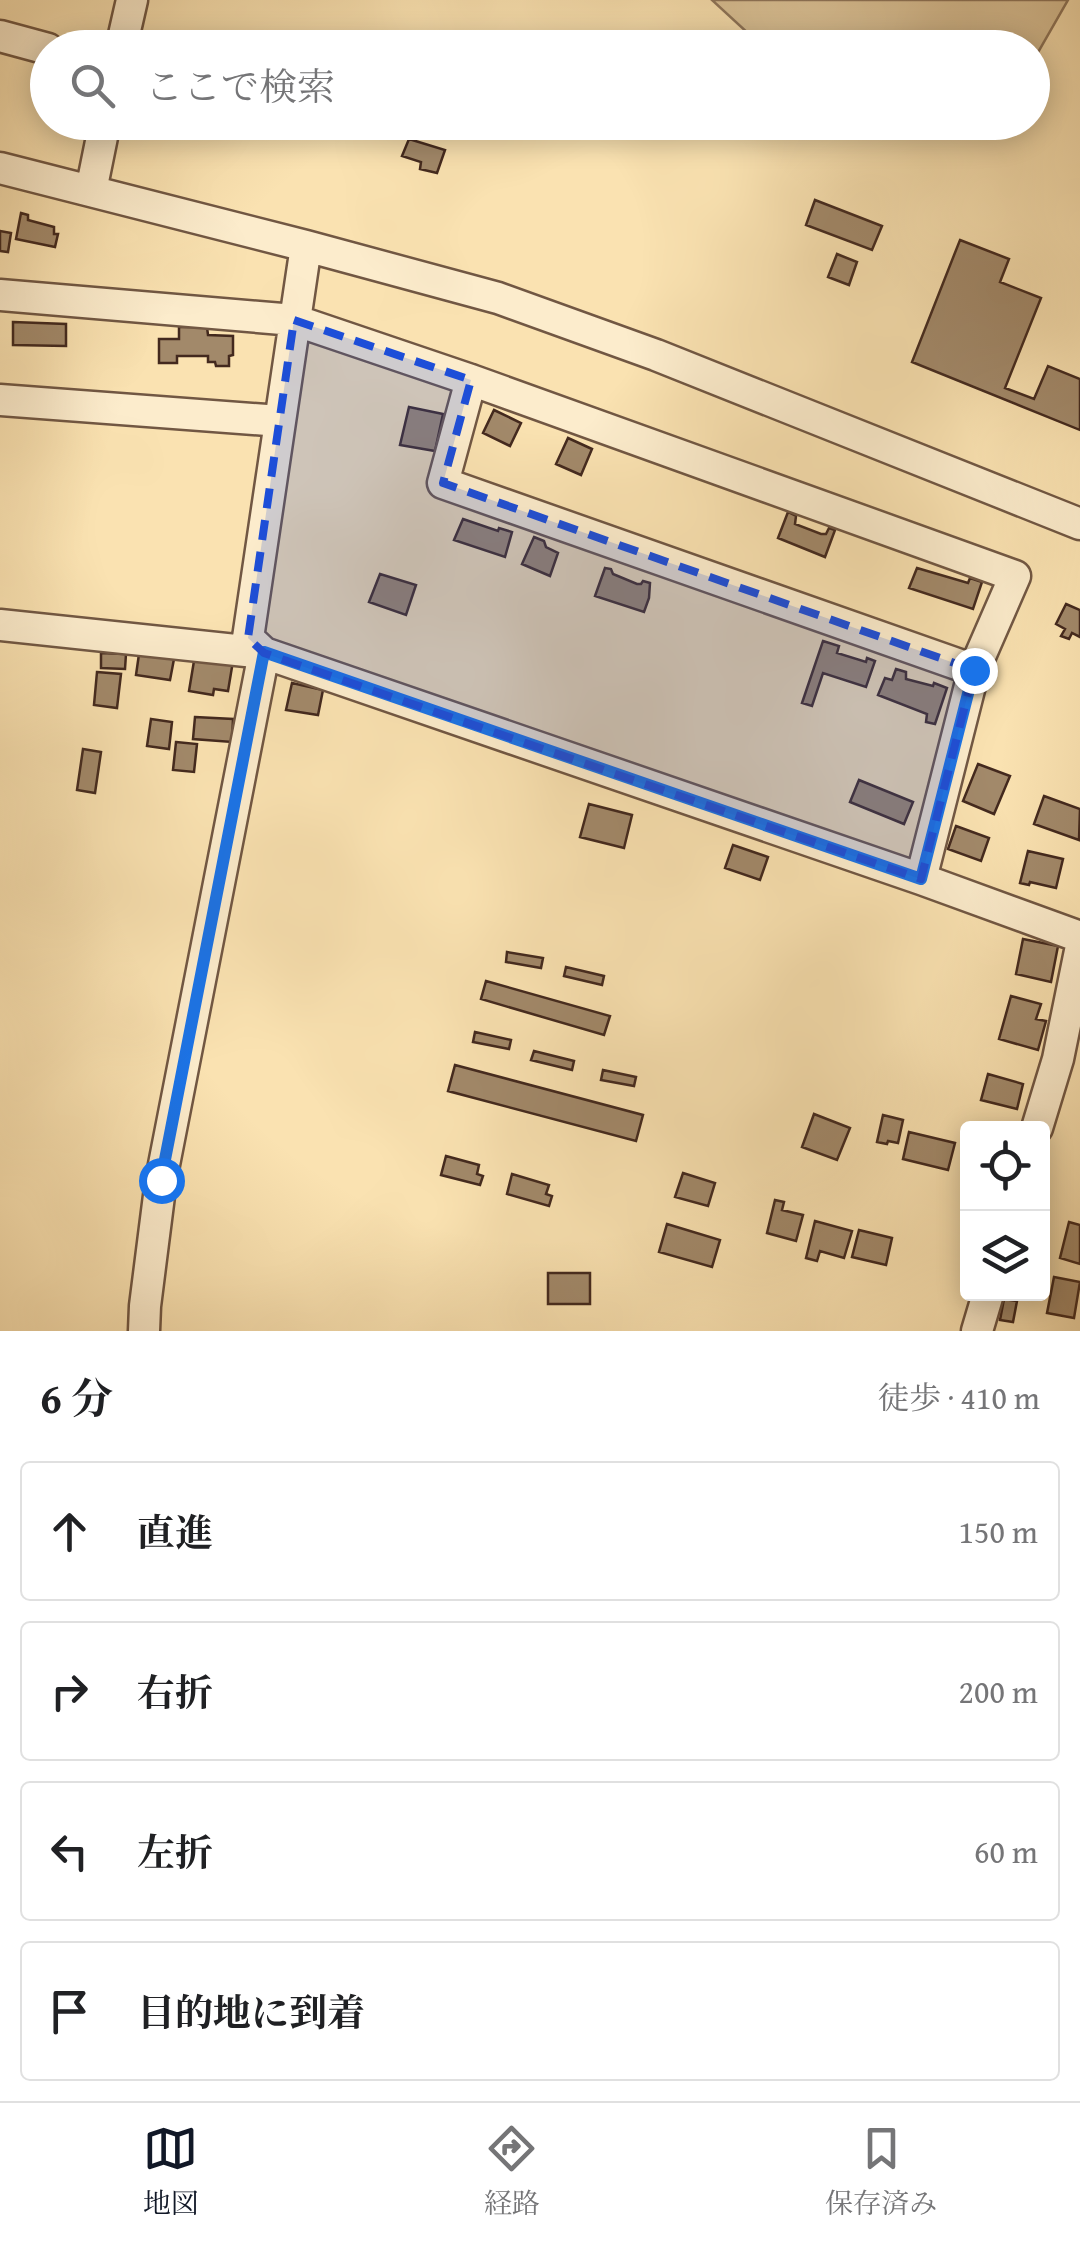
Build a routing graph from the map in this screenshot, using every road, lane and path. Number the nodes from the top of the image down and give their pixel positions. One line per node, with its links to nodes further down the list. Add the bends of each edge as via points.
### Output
1 (132, 0): 2 (street)
2 (125, 30)
3 (0, 36): 4 (street)
4 (30, 44)
5 (101, 140): 7 (street)
6 (0, 168): 7 (street)
7 (91, 191): 8 (street)
8 (306, 246): 10 (street); 14 (street, via 498,298 656,354)
9 (0, 295): 10 (street)
10 (294, 320): 11 (street); 13 (street)
11 (470, 380): 17 (street, via 443,483); 17 (street, via 1015,576)
12 (0, 400): 13 (street)
13 (280, 421): 16 (street, via 248,638)
14 (1080, 524)
15 (0, 625): 16 (street)
16 (264, 652): 18 (street); 23 (street, via 161,1180)
17 (974, 670): 18 (street)
18 (921, 879): 19 (street)
19 (1080, 937)
20 (1080, 951): 21 (street)
21 (1040, 1121)
22 (986, 1301): 24 (street)
23 (144, 1331)
24 (977, 1331)

